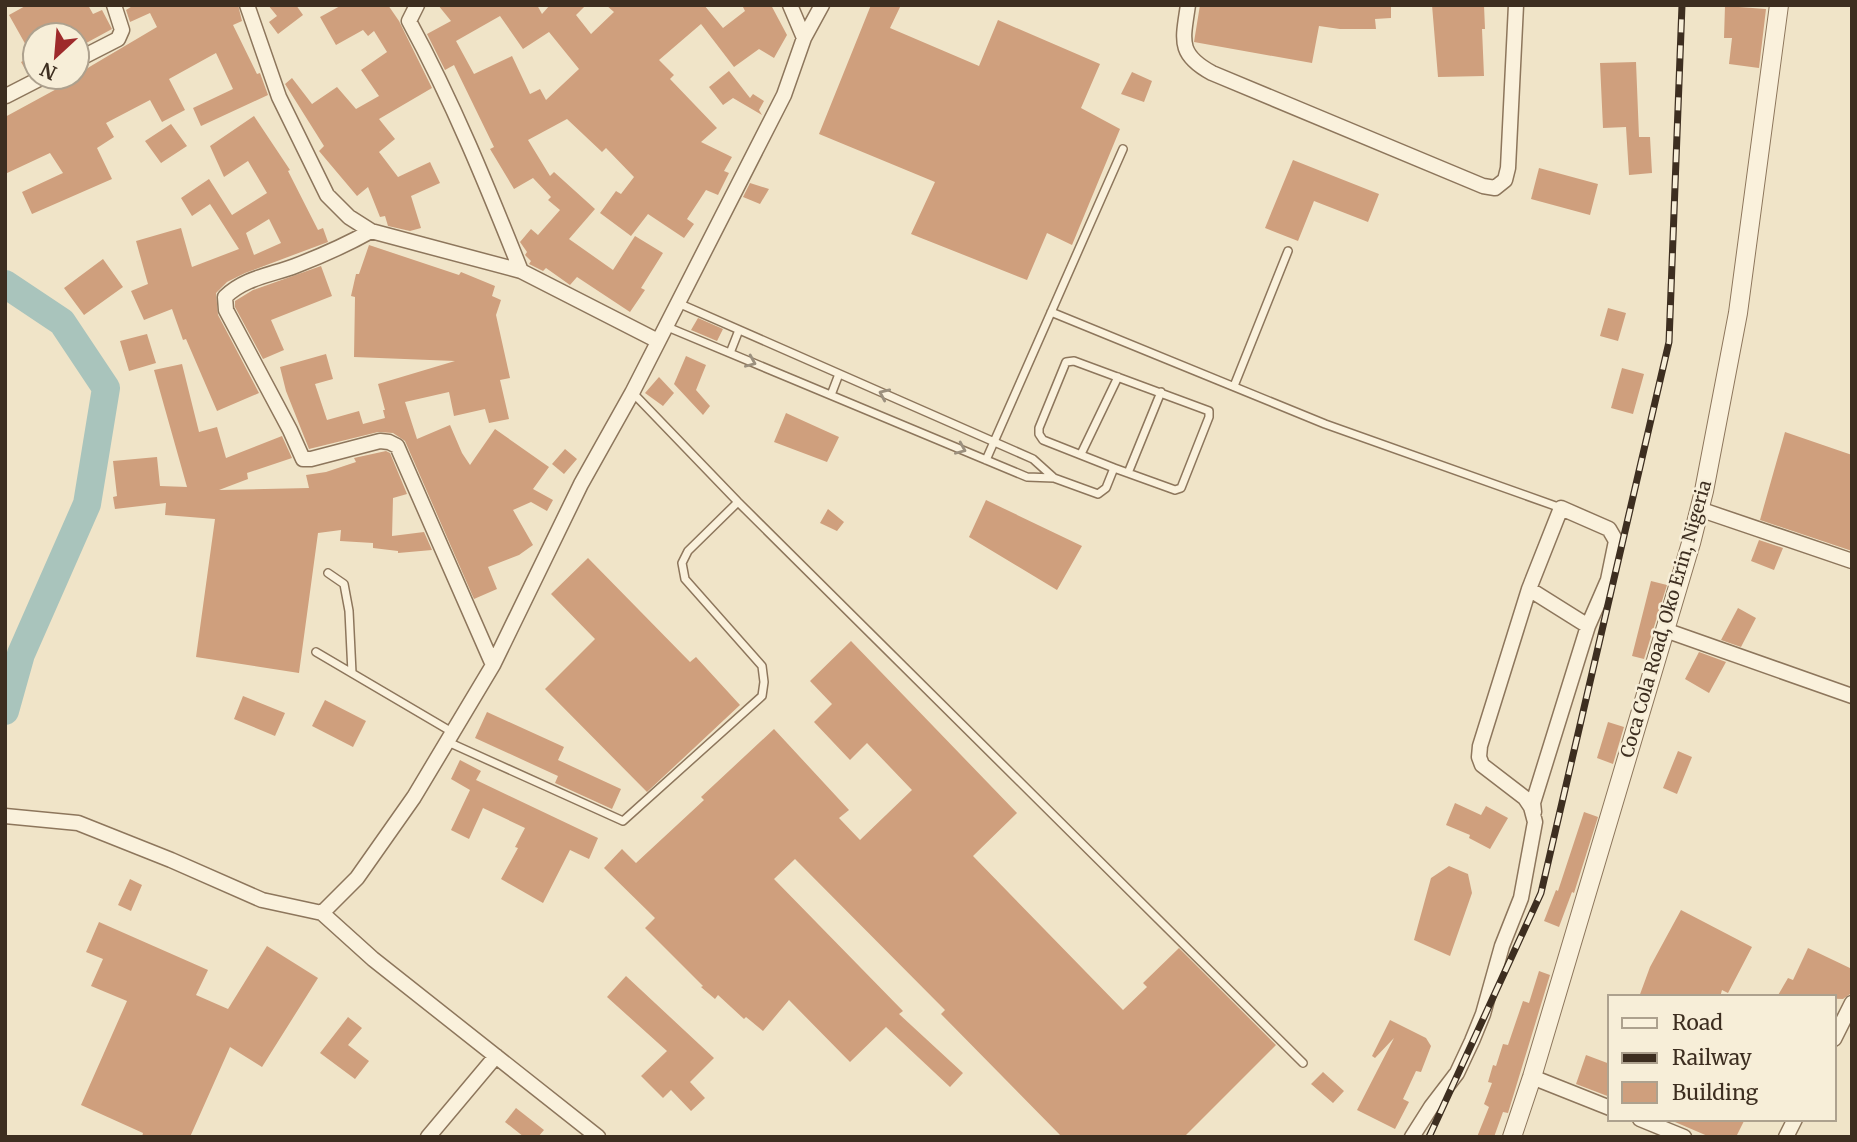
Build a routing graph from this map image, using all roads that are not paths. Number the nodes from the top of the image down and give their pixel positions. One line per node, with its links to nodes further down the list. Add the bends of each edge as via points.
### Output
1 (114, 5): 10 (street, via 122,30 118,39)
2 (247, 5): 12 (street, via 279,97 327,195)
3 (417, 5): 14 (street, via 409,21 440,78)
4 (790, 5): 9 (street)
5 (821, 5): 9 (street)
6 (1188, 5): 7 (street, via 1183,41 1195,63 1495,188 1505,180 1508,168)
7 (1516, 5)
8 (1779, 5): 35 (street, Coca Cola Road, Oko Erin, Nigeria, via 1738,313)
9 (804, 38): 15 (street, via 784,95)
10 (91, 53)
11 (1123, 149): 16 (lane)
12 (370, 232): 14 (street); 42 (street, via 305,262 248,281 225,297 226,310 303,459 380,441 397,446)
13 (1288, 251): 23 (lane)
14 (521, 271): 19 (street)
15 (677, 302): 17 (street); 18 (lane)
16 (1051, 312): 23 (lane); 27 (lane)
17 (665, 326): 19 (street); 20 (lane)
18 (739, 330): 20 (lane); 21 (lane)
19 (658, 341): 25 (street)
20 (730, 353): 26 (lane, one-way to 26)
21 (839, 374): 26 (lane); 27 (lane, one-way to 21)
22 (1118, 377): 24 (lane); 28 (lane); 28 (lane, via 1066,362 1039,434 1043,440)
23 (1234, 386): 34 (lane)
24 (1161, 392): 31 (lane); 31 (lane, via 1209,411 1185,482 1175,490)
25 (632, 393): 33 (lane); 42 (street, via 581,484)
26 (831, 395): 29 (lane, one-way to 29)
27 (994, 442): 29 (lane); 32 (lane, via 1033,459)
28 (1080, 454): 30 (lane)
29 (986, 460): 32 (lane, via 1027,477)
30 (1114, 468): 31 (lane); 32 (lane, via 1103,493 1098,494)
31 (1128, 473)
32 (1054, 478)
33 (738, 502): 45 (lane, via 688,551 682,563 685,579 762,666 762,696 623,821); 52 (lane)
34 (1560, 509): 38 (street); 39 (street, via 1609,530 1616,541 1608,580)
35 (1699, 509): 36 (street); 40 (street, Coca Cola Road, Oko Erin, Nigeria)
36 (1852, 561)
37 (328, 573): 43 (lane, via 344,584)
38 (1530, 589): 39 (street); 47 (street, via 1479,757 1482,765 1525,798)
39 (1588, 625): 47 (street, via 1533,803)
40 (1665, 629): 44 (street); 53 (street, Coca Cola Road, Oko Erin, Nigeria)
41 (316, 652): 43 (lane)
42 (493, 665): 45 (street)
43 (352, 673): 45 (lane)
44 (1852, 696)
45 (450, 737): 48 (street, via 357,878)
46 (6, 817): 48 (street, via 78,823 262,900)
47 (1535, 822): 59 (street, via 1521,898 1478,1027 1457,1073)
48 (322, 914): 51 (street)
49 (1852, 1003): 50 (street)
50 (1836, 1035)
51 (496, 1056): 57 (street); 58 (street)
52 (1303, 1063)
53 (1532, 1077): 54 (street); 60 (street, Coca Cola Road, Oko Erin, Nigeria)
54 (1608, 1107)
55 (1645, 1121): 61 (street)
56 (1794, 1121): 62 (street)
57 (428, 1137)
58 (598, 1137)
59 (1412, 1137)
60 (1512, 1137)
61 (1684, 1137)
62 (1786, 1137)

